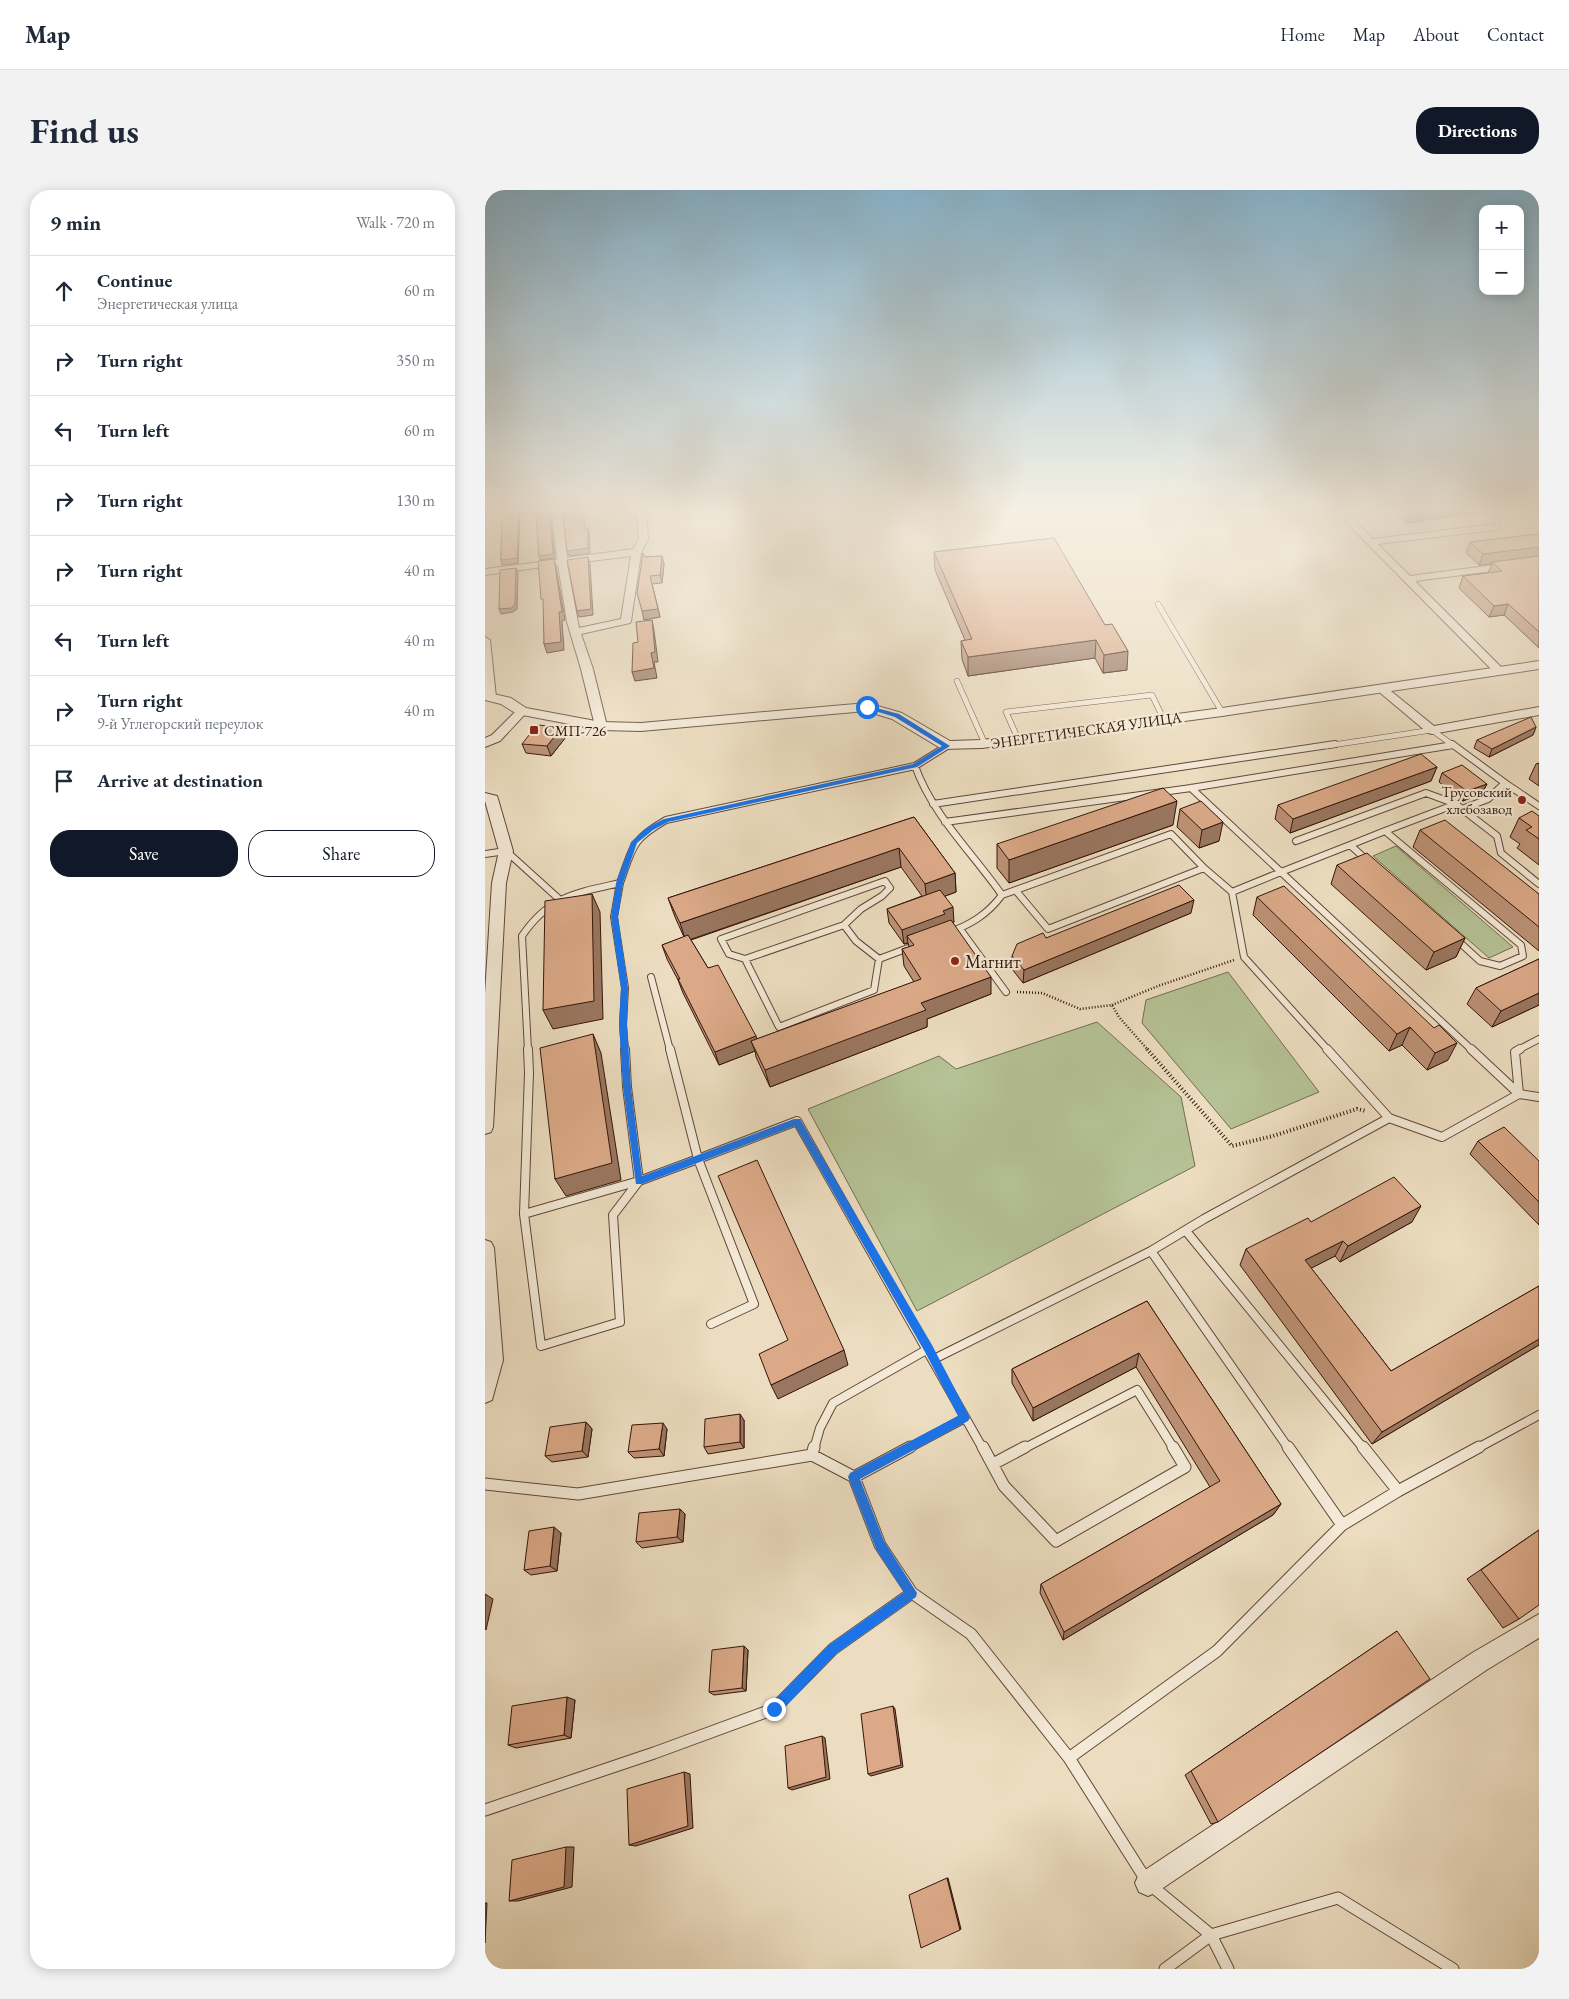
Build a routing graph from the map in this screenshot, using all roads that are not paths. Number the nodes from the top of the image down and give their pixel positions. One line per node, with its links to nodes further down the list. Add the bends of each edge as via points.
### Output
1 (567, 595): 5 (street)
2 (629, 595): 5 (street, via 625,621)
3 (1423, 595): 8 (street)
4 (1158, 604): 14 (lane)
5 (575, 632): 16 (street)
6 (485, 640): 11 (street)
7 (1539, 665): 8 (street, ЭНЕРГЕТИЧЕСКАЯ УЛИЦА)
8 (1500, 672): 10 (street, ЭНЕРГЕТИЧЕСКАЯ УЛИЦА)
9 (957, 681): 20 (lane)
10 (1381, 688): 14 (street, ЭНЕРГЕТИЧЕСКАЯ УЛИЦА); 17 (street)
11 (487, 699): 12 (street, via 506,701)
12 (522, 711): 16 (street); 19 (street)
13 (1539, 711): 17 (street)
14 (1222, 712): 15 (street, ЭНЕРГЕТИЧЕСКАЯ УЛИЦА)
15 (1164, 720): 18 (street, ЭНЕРГЕТИЧЕСКАЯ УЛИЦА); 18 (lane, via 1152,695 1006,712)
16 (601, 726): 22 (street, via 641,727 867,707 897,716)
17 (1432, 730): 21 (lane); 28 (lane)
18 (1017, 739): 20 (street, ЭНЕРГЕТИЧЕСКАЯ УЛИЦА)
19 (491, 741): 23 (street)
20 (985, 744): 22 (street, ЭНЕРГЕТИЧЕСКАЯ УЛИЦА)
21 (1453, 745): 25 (lane); 26 (lane)
22 (947, 746): 24 (lane)
23 (485, 756)
24 (915, 766): 28 (lane, via 920,783); 41 (lane, via 666,820 634,842)
25 (1505, 783): 30 (lane); 31 (lane, via 1488,799)
26 (1191, 788): 32 (lane); 40 (lane)
27 (485, 796): 36 (street, via 491,799)
28 (933, 804): 32 (lane)
29 (1456, 804): 31 (lane); 33 (lane); 34 (lane, via 1426,792)
30 (1539, 806)
31 (1462, 809): 42 (lane, via 1497,836 1501,853)
32 (945, 822): 45 (lane)
33 (1385, 831): 35 (lane); 49 (lane, via 1521,945 1523,956 1500,966 1480,961)
34 (1296, 841)
35 (1350, 845): 38 (lane); 40 (lane)
36 (506, 850): 37 (lane); 46 (lane); 60 (street, via 499,883)
37 (485, 854)
38 (1372, 864)
39 (1204, 868): 43 (lane, via 1171,834); 43 (lane, via 1048,929); 44 (lane)
40 (1281, 872): 44 (lane); 57 (lane)
41 (620, 883): 46 (lane); 62 (lane, via 614,917 625,988 623,1024 627,1087)
42 (1539, 884)
43 (1017, 892): 45 (lane)
44 (1233, 892): 59 (lane, via 1245,956)
45 (1002, 896): 48 (lane, via 989,912)
46 (558, 898): 63 (lane, via 530,921 522,936 529,1073)
47 (844, 925): 52 (lane); 52 (lane, via 862,909 881,899 890,888 885,881 721,939 729,954); 53 (lane)
48 (960, 929): 50 (lane); 55 (lane)
49 (1451, 935)
50 (942, 936)
51 (915, 946): 53 (lane)
52 (745, 959): 53 (lane, via 779,1027 874,990)
53 (879, 960)
54 (651, 977): 61 (lane)
55 (1006, 992)
56 (1539, 1039): 57 (lane, via 1515,1052)
57 (1519, 1094): 58 (lane); 59 (lane, via 1443,1137)
58 (1539, 1097)
59 (1389, 1118): 64 (lane)
60 (485, 1127)
61 (698, 1159): 62 (lane); 67 (lane, via 754,1304); 68 (lane, via 797,1121)
62 (639, 1181): 63 (lane); 63 (lane, via 613,1215 620,1322 541,1346)
63 (524, 1214)
64 (1186, 1231): 66 (lane); 77 (lane)
65 (485, 1248): 70 (street, via 493,1360)
66 (1151, 1251): 69 (lane); 78 (lane)
67 (711, 1324)
68 (928, 1349): 69 (lane); 73 (lane, via 833,1402 820,1428)
69 (934, 1359): 72 (lane)
70 (485, 1393)
71 (1539, 1415): 77 (lane)
72 (965, 1418): 74 (lane); 75 (lane)
73 (812, 1455): 75 (lane); 76 (lane, via 578,1494)
74 (993, 1464): 74 (lane, via 1004,1486 1057,1541 1185,1467 1137,1390)
75 (853, 1477): 79 (lane, via 880,1545)
76 (485, 1484)
77 (1398, 1491): 78 (lane)
78 (1342, 1525): 81 (lane, via 1217,1651)
79 (912, 1593): 81 (lane, via 971,1634); 82 (lane, via 833,1649 774,1709)
80 (1539, 1625): 83 (street, via 1472,1666)
81 (1069, 1758): 83 (lane)
82 (485, 1810)
83 (1148, 1883): 84 (lane)
84 (1211, 1934): 85 (lane); 86 (lane); 87 (lane, via 1338,1898)
85 (1165, 1969)
86 (1228, 1969)
87 (1453, 1969)

